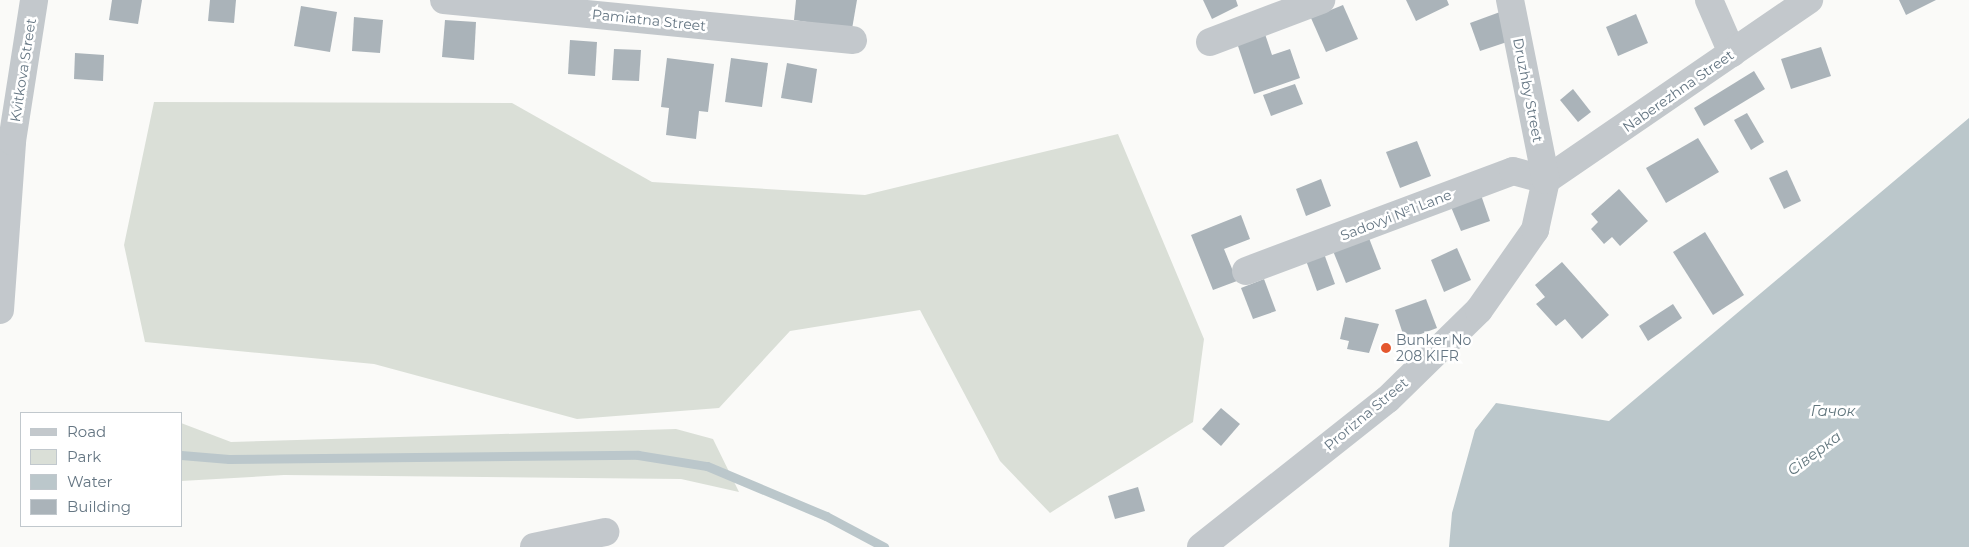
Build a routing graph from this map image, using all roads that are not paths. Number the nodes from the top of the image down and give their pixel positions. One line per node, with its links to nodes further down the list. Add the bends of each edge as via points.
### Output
1 (34, 0): 12 (street, Kvitkova Street, via 12,141)
2 (444, 0): 7 (street, Pamiatna Street)
3 (1321, 0): 8 (street)
4 (1510, 0): 10 (street, Druzhby Street)
5 (1709, 0): 9 (street)
6 (1809, 0): 9 (street, Naberezhna Street)
7 (853, 40)
8 (1210, 42)
9 (1732, 53): 10 (street, Naberezhna Street)
10 (1546, 180): 11 (street, Sadovyi №1 Lane, via 1513,171); 15 (street, Prorizna Street, via 1535,230 1479,310 1388,399)
11 (1246, 271)
12 (0, 310)
13 (605, 532): 14 (street)
14 (534, 547)
15 (1201, 547)

